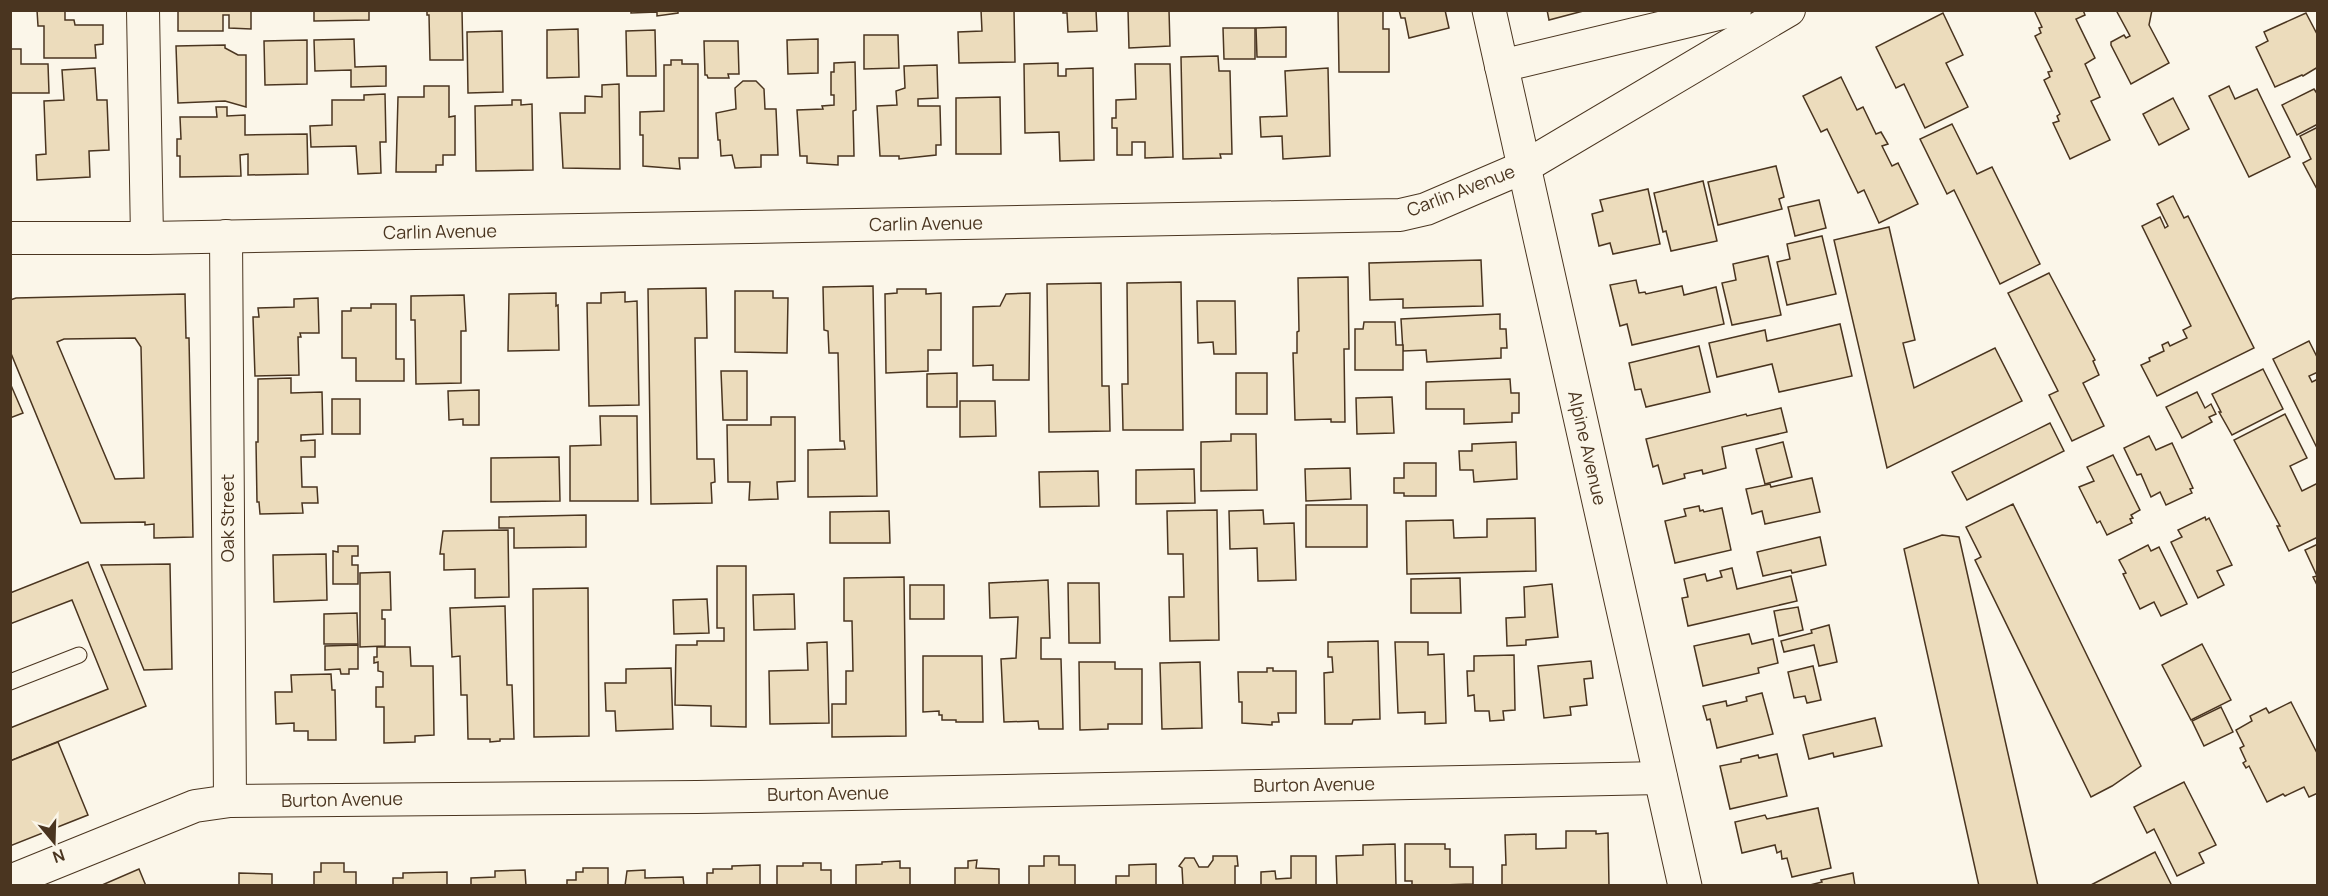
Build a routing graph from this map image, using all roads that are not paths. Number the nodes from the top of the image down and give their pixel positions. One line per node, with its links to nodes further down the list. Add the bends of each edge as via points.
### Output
1 (143, 10): 9 (street)
2 (1489, 10): 5 (street, Alpine Avenue)
3 (1735, 10): 5 (street)
4 (1789, 10): 6 (street, Carlin Avenue)
5 (1501, 66): 6 (street, Alpine Avenue)
6 (1524, 167): 7 (street, Carlin Avenue, via 1426,209 1386,217); 12 (street, Alpine Avenue)
7 (226, 236): 9 (street, Carlin Avenue); 13 (street, Oak Street)
8 (10, 238): 9 (street, Carlin Avenue)
9 (147, 238)
10 (79, 655): 11 (lane)
11 (10, 682)
12 (1661, 778): 13 (street, Burton Avenue); 15 (street, Alpine Avenue)
13 (230, 801): 14 (street, Burton Avenue, via 195,806)
14 (10, 881)
15 (1685, 885)

